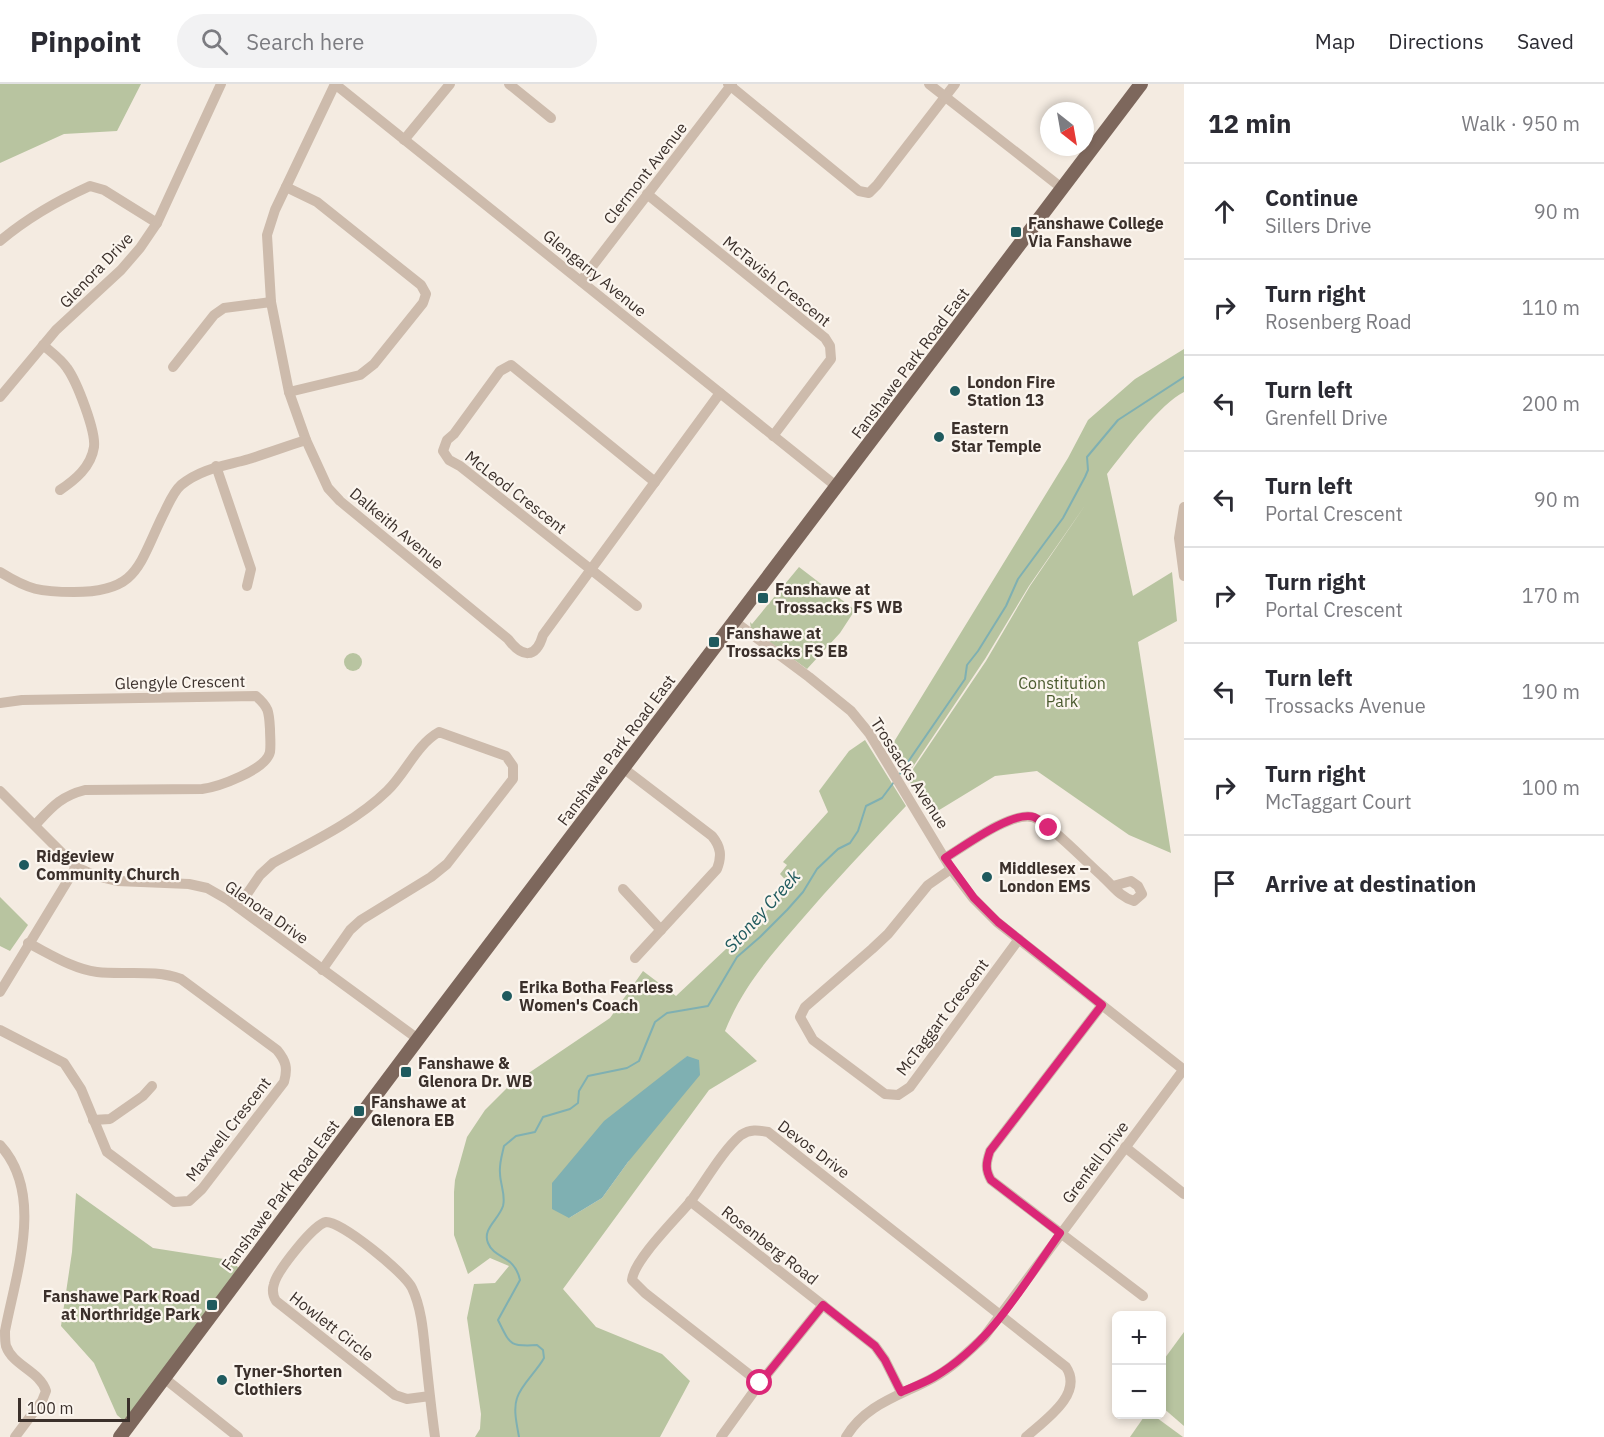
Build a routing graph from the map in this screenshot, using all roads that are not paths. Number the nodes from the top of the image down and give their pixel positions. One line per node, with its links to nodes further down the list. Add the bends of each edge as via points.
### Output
1 (221, 84): 15 (street, Glenora Drive)
2 (335, 84): 11 (street, Glengarry Avenue); 12 (street, Dalkeith Avenue)
3 (450, 84): 11 (street)
4 (509, 84): 10 (street)
5 (929, 84): 9 (street)
6 (955, 84): 9 (street)
7 (1141, 84): 13 (main road, Fanshawe Park Road East)
8 (730, 85): 9 (street, via 859,191 869,193); 14 (street, Clermont Avenue)
9 (945, 97): 13 (street)
10 (551, 118)
11 (404, 140): 17 (street, Glengarry Avenue)
12 (286, 187): 18 (street, Dalkeith Avenue, via 267,235); 21 (street, via 341,219 421,285 426,294 381,356 360,375)
13 (1063, 189): 28 (main road, Fanshawe Park Road East)
14 (647, 194): 17 (street, Clermont Avenue); 24 (street, McTavish Crescent, via 830,346 831,359)
15 (157, 222): 16 (street, via 104,190 90,186); 19 (street, Glenora Drive, via 121,270)
16 (0, 240)
17 (581, 281): 22 (street, Glengarry Avenue)
18 (271, 302): 20 (street, via 224,308 214,315); 21 (street, Dalkeith Avenue)
19 (43, 345): 23 (street, Glenora Drive); 29 (street, via 67,368 94,430 94,449 84,469)
20 (174, 367)
21 (288, 392): 25 (street, Dalkeith Avenue)
22 (720, 393): 24 (street, Glengarry Avenue); 27 (street, Dalkeith Avenue)
23 (0, 397)
24 (773, 436): 28 (street, Glengarry Avenue)
25 (306, 440): 26 (street); 31 (street, Dalkeith Avenue, via 328,488 340,501 522,653 532,653 539,647 543,634)
26 (216, 466): 32 (street, via 196,474 180,487 138,567 129,579 113,588 43,592); 34 (street, via 251,569)
27 (655, 482): 31 (street, Dalkeith Avenue); 31 (street, McLeod Crescent, via 511,365 501,371 447,440 443,451 449,460)
28 (836, 486): 36 (main road, Fanshawe Park Road East)
29 (60, 490)
30 (1184, 507): 33 (street, via 1179,538)
31 (591, 570): 35 (street, McLeod Crescent)
32 (0, 572)
33 (1184, 576)
34 (247, 586)
35 (637, 606)
36 (734, 621): 38 (main road, Fanshawe Park Road East); 41 (street, Trossacks Avenue, via 845,706 869,733)
37 (0, 703): 40 (street, Glengyle Crescent, via 256,696 267,705 267,759 234,780 202,789 85,790 69,794)
38 (622, 768): 47 (street, via 719,845 721,858 717,869); 55 (main road, Fanshawe Park Road East)
39 (0, 791): 40 (street, Glenora Drive)
40 (36, 824): 42 (street, Glenora Drive)
41 (945, 858): 43 (street, Trossacks Avenue); 44 (street, via 1023,816 1034,818)
42 (76, 867): 46 (street, Glenora Drive, via 117,881 207,888); 49 (street)
43 (951, 868): 48 (street, Trossacks Avenue, via 989,914); 48 (street, McTaggart Crescent, via 928,885 888,934 805,1007 800,1017 813,1040 885,1094 898,1095 910,1087)
44 (1113, 886)
45 (624, 889): 47 (street)
46 (238, 907): 51 (street, Glenora Drive); 51 (street, via 273,863 378,799 429,737 439,732 448,734 506,756 513,766 513,779 447,864 361,920)
47 (661, 930): 50 (street)
48 (1020, 939): 53 (street, Trossacks Avenue)
49 (28, 943): 52 (street); 58 (street, Maxwell Crescent, via 78,968 168,974 277,1050 285,1060 284,1082 189,1201 174,1202 117,1161 107,1152)
50 (635, 958)
51 (322, 970): 55 (street, Glenora Drive)
52 (0, 992)
53 (1102, 1005): 56 (street, Trossacks Avenue); 63 (street, via 990,1151 986,1163 991,1180)
54 (0, 1030): 58 (street, Maxwell Crescent, via 64,1063 78,1083)
55 (418, 1039): 67 (main road, Fanshawe Park Road East)
56 (1184, 1069): 60 (street, Grenfell Drive)
57 (152, 1086): 58 (street, via 110,1119)
58 (93, 1120)
59 (0, 1145): 71 (street, via 16,1168 25,1207 25,1229 5,1331 6,1347 41,1379 46,1391)
60 (1125, 1147): 61 (street); 63 (street, Grenfell Drive)
61 (1184, 1194)
62 (690, 1201): 65 (street, Rosenberg Road); 66 (street, Devos Drive, via 740,1136 747,1131 768,1132); 68 (street, Devos Drive, via 645,1256 632,1280)
63 (1060, 1233): 64 (street); 66 (street, Grenfell Drive)
64 (1143, 1296)
65 (823, 1305): 68 (street); 69 (street, Rosenberg Road, via 875,1346)
66 (1001, 1315): 69 (street, Grenfell Drive, via 953,1365); 77 (street, Devos Drive, via 1066,1366 1071,1375 1071,1390 1063,1403)
67 (164, 1378): 72 (main road, Fanshawe Park Road East); 73 (street)
68 (760, 1383): 75 (street)
69 (901, 1392): 76 (street, Grenfell Drive, via 880,1403)
70 (430, 1396): 70 (street, Howlett Circle, via 408,1399 395,1395 276,1301 273,1291 277,1276 316,1226 328,1222 340,1225 410,1284 420,1313); 74 (street, Howlett Circle)
71 (15, 1437)
72 (120, 1437)
73 (238, 1437)
74 (435, 1437)
75 (721, 1437)
76 (846, 1437)
77 (1026, 1437)

